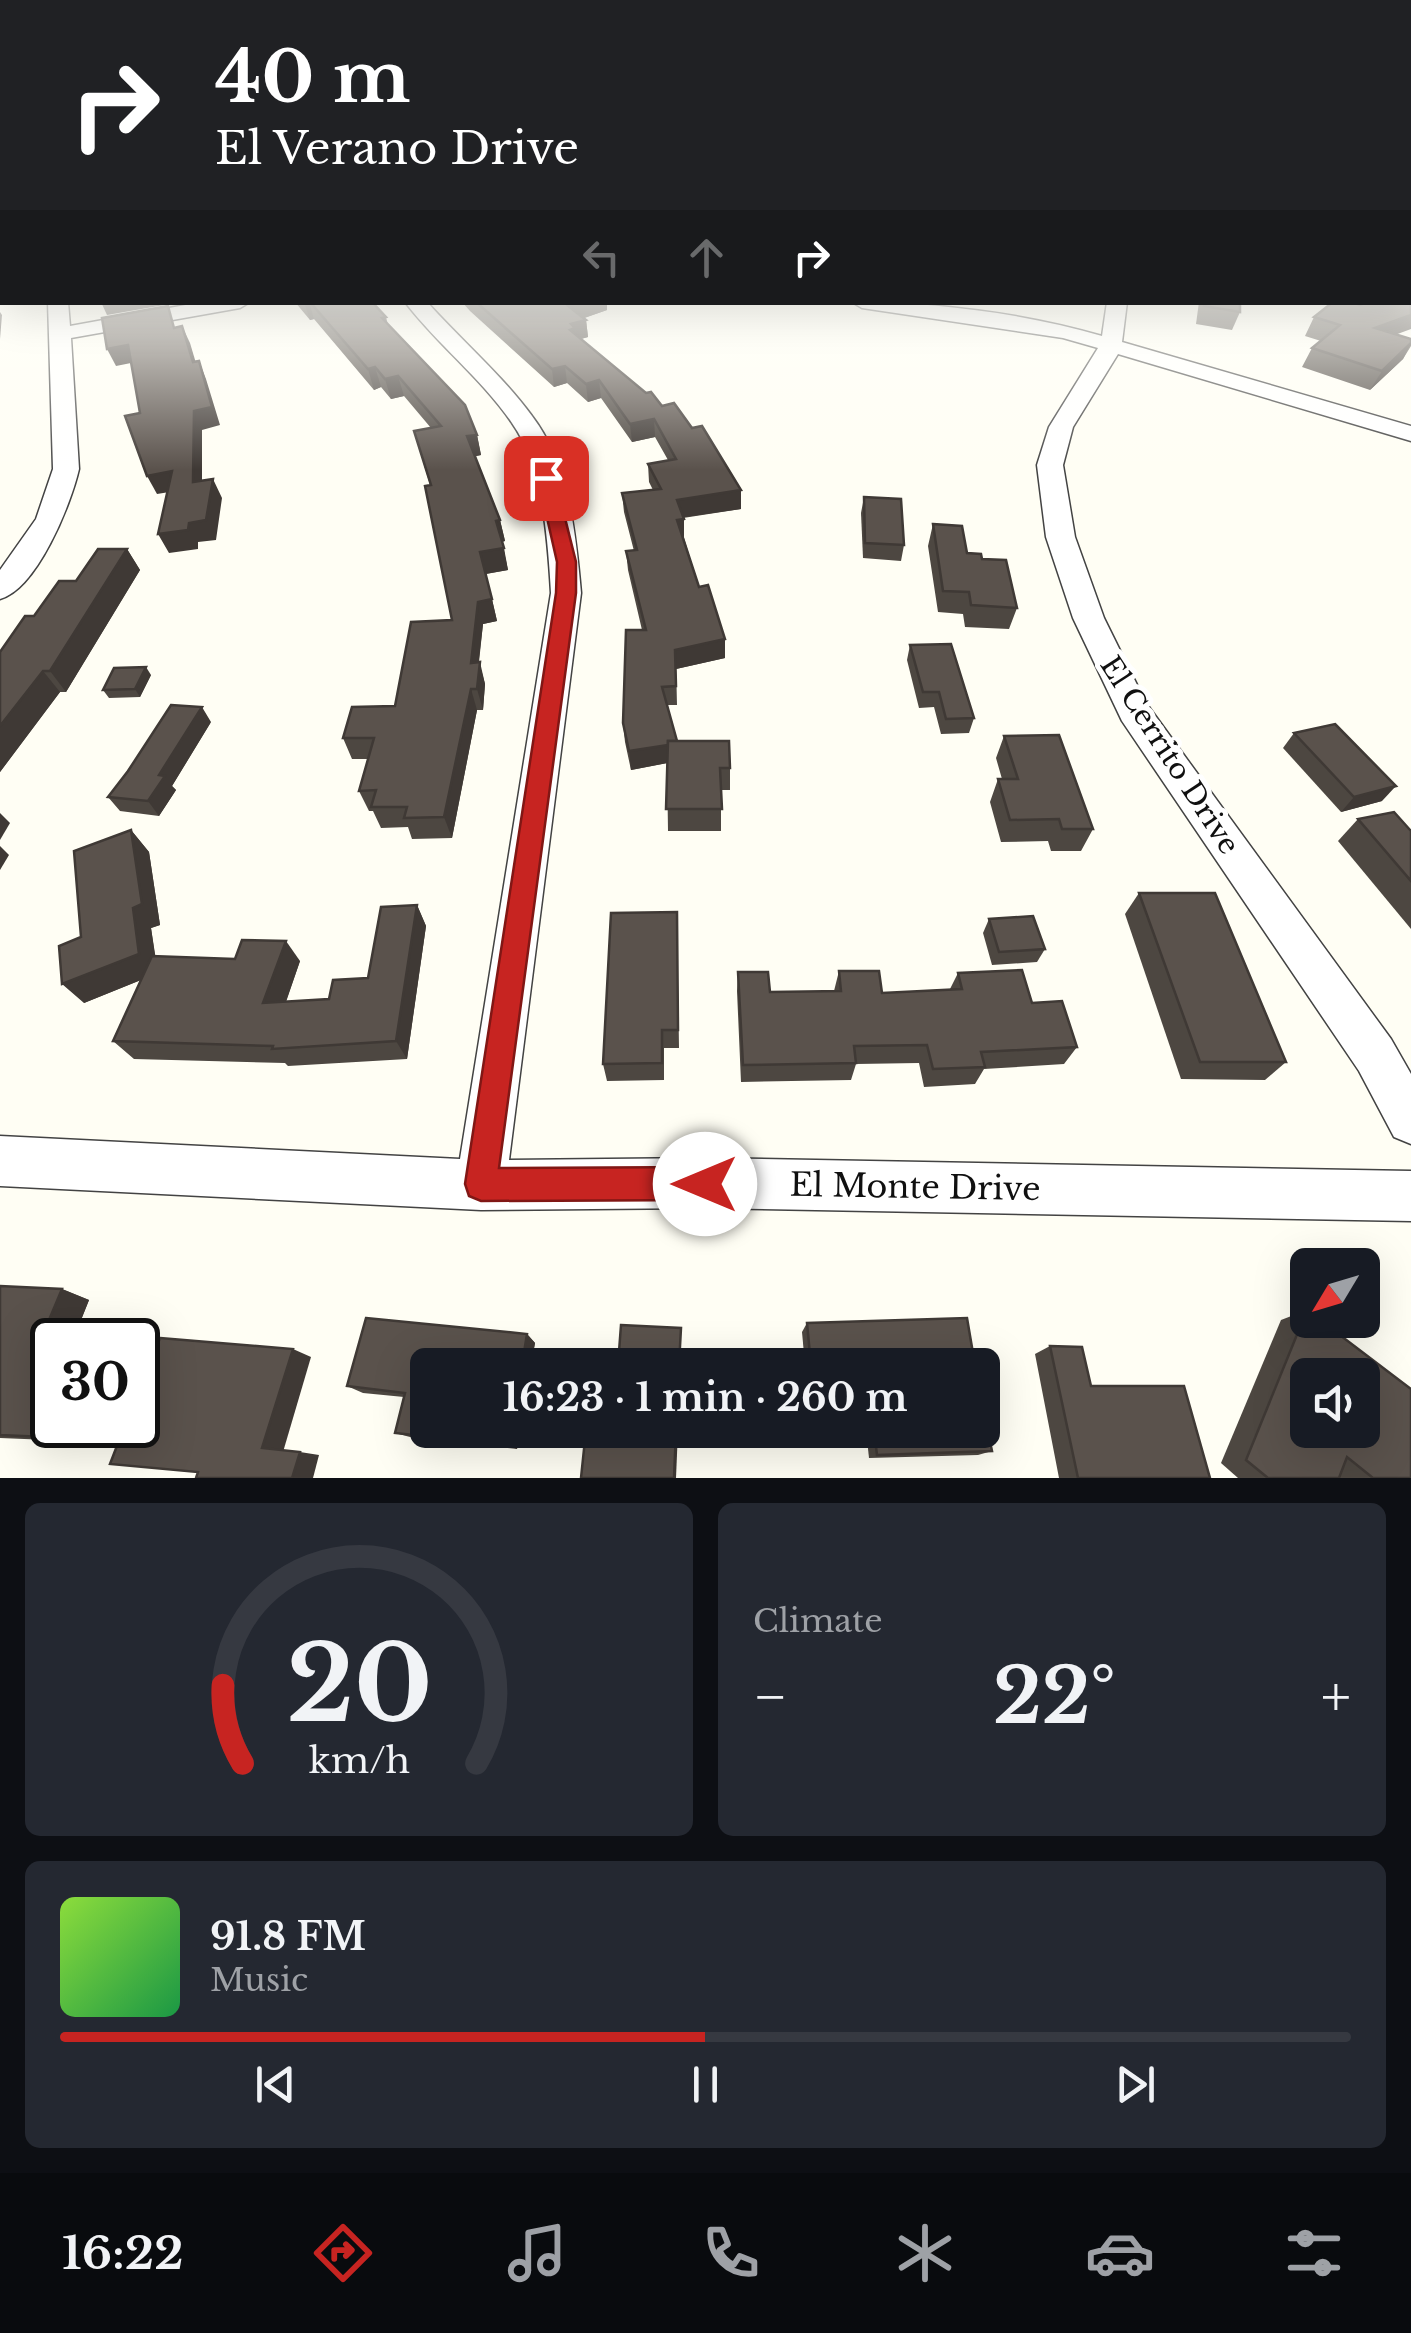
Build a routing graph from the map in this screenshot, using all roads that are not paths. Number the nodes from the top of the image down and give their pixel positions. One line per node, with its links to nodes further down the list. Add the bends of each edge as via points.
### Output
1 (70, 332): 5 (street)
2 (443, 332): 11 (street, via 524,420 539,450 567,562)
3 (1060, 332): 6 (street)
4 (1113, 332): 6 (street, El Cerrito Drive)
5 (58, 334): 8 (street, via 66,469 61,495 26,559)
6 (1112, 343): 7 (street); 9 (street, El Cerrito Drive, via 1054,441 1048,470 1093,632 1134,712 1375,1056)
7 (1411, 434)
8 (0, 589)
9 (1411, 1120)
10 (0, 1161): 11 (street, El Monte Drive)
11 (481, 1184): 12 (street, El Monte Drive)
12 (1411, 1196)

